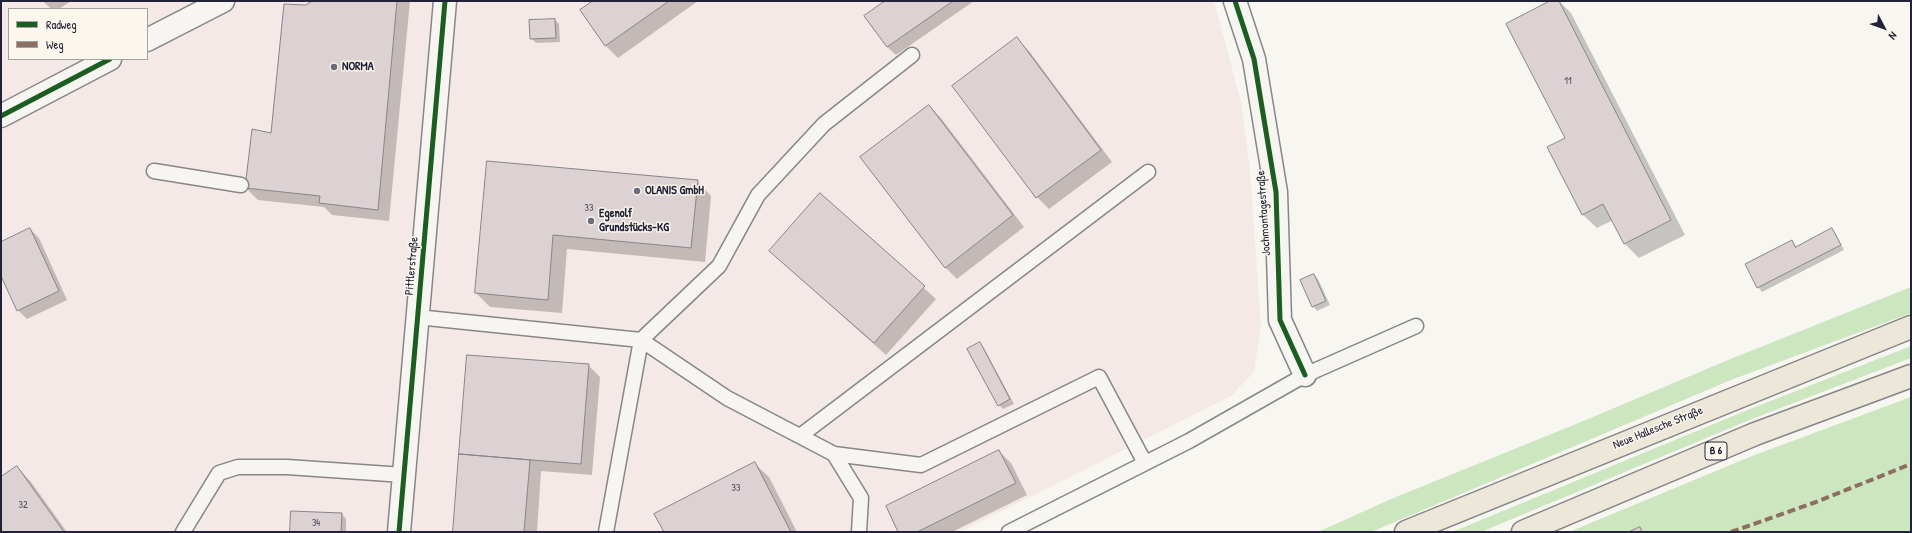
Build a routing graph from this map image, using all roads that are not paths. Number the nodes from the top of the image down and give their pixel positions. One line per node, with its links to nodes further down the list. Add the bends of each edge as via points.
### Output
1 (223, 1): 4 (street)
2 (445, 1): 11 (street, Pittlerstraße)
3 (1235, 1): 15 (street, Jochmontagestraße, via 1254,59 1276,192 1280,320)
4 (148, 39)
5 (912, 55): 14 (lane, via 824,124 758,195 719,266)
6 (108, 60): 7 (street)
7 (1, 116)
8 (154, 171): 10 (lane)
9 (1148, 172): 17 (lane)
10 (241, 185)
11 (417, 317): 14 (lane); 20 (street, Pittlerstraße)
12 (1416, 326): 15 (lane)
13 (1911, 327): 26 (main road, Neue Hallesche Straße)
14 (641, 340): 17 (lane, via 727,398); 23 (lane)
15 (1305, 375): 19 (lane)
16 (1911, 376): 27 (main road, B 6, via 1755,434)
17 (800, 436): 18 (lane)
18 (834, 454): 19 (lane, via 921,465 1099,376); 24 (lane, via 861,498)
19 (1145, 463): 25 (lane)
20 (404, 475): 21 (lane, via 287,467 238,467 219,473); 22 (street, Pittlerstraße)
21 (183, 532)
22 (398, 532)
23 (606, 532)
24 (859, 532)
25 (1009, 532)
26 (1406, 532)
27 (1523, 532)

